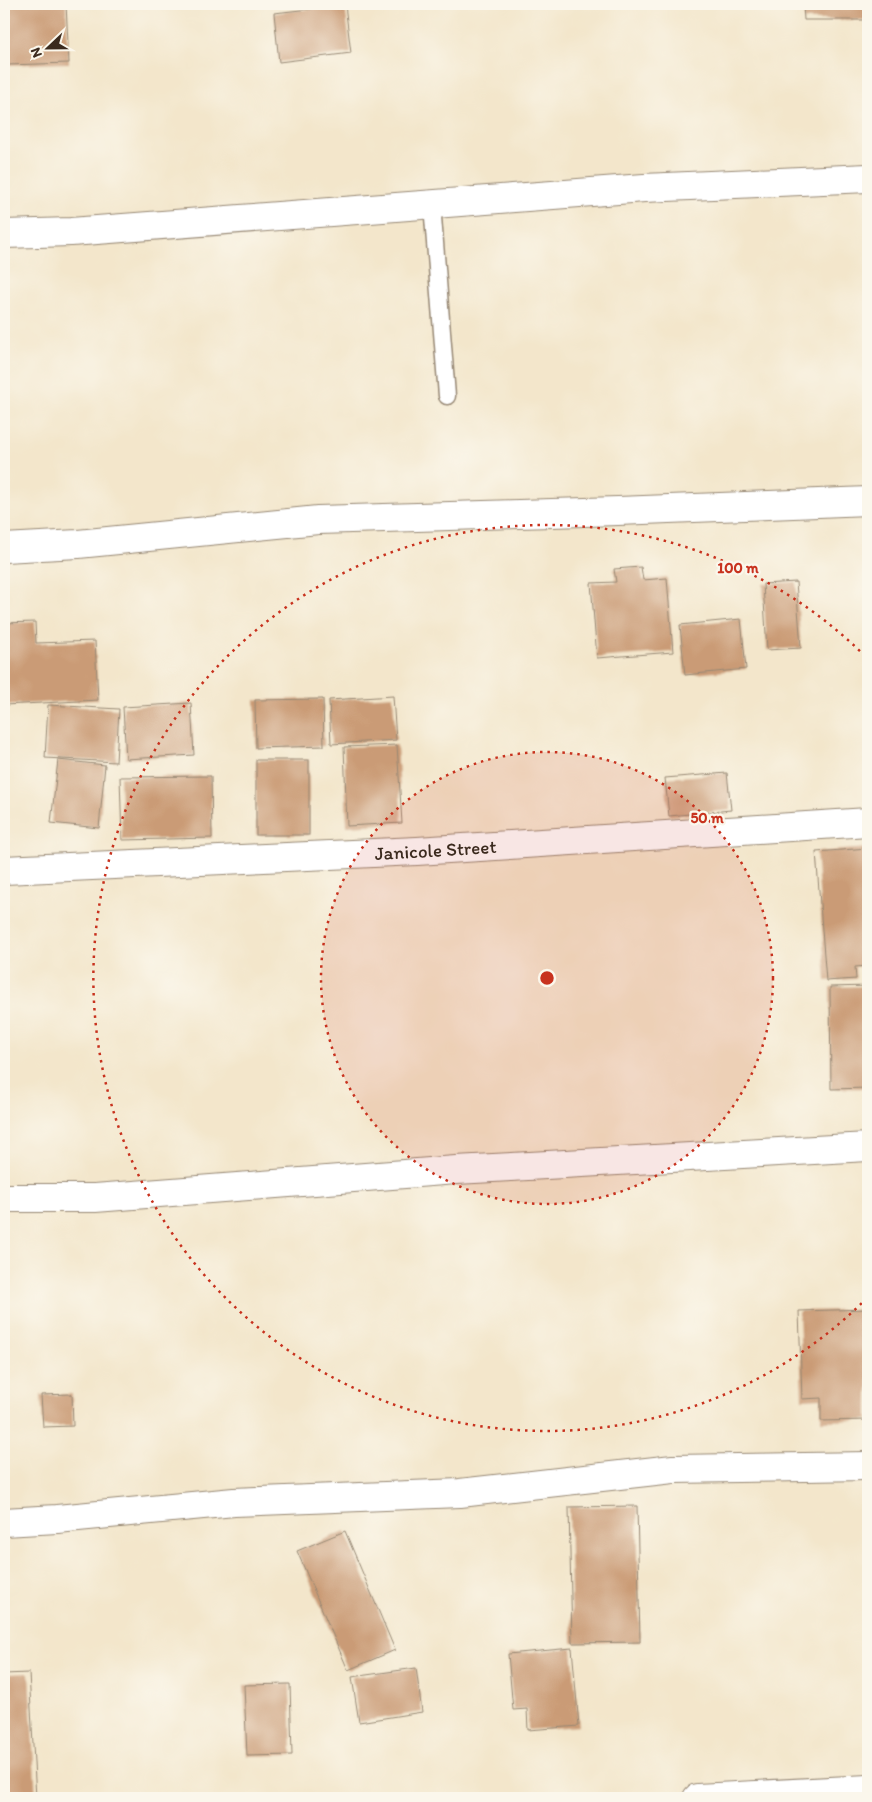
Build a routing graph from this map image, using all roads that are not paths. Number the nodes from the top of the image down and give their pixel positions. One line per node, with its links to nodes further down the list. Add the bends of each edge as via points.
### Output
1 (868, 178): 2 (street, via 644,188)
2 (432, 204): 3 (street, via 71,232); 4 (lane)
3 (4, 234)
4 (447, 396)
5 (868, 501): 6 (street, via 318,520 78,544)
6 (4, 548)
7 (868, 822): 8 (street, Janicole Street, via 417,852)
8 (4, 870)
9 (868, 1147): 10 (street, via 456,1170 95,1198)
10 (4, 1198)
11 (868, 1466): 12 (street, via 673,1469 460,1493 234,1502)
12 (4, 1522)
13 (868, 1789): 14 (street)
14 (733, 1797): 15 (street)
15 (696, 1798)

